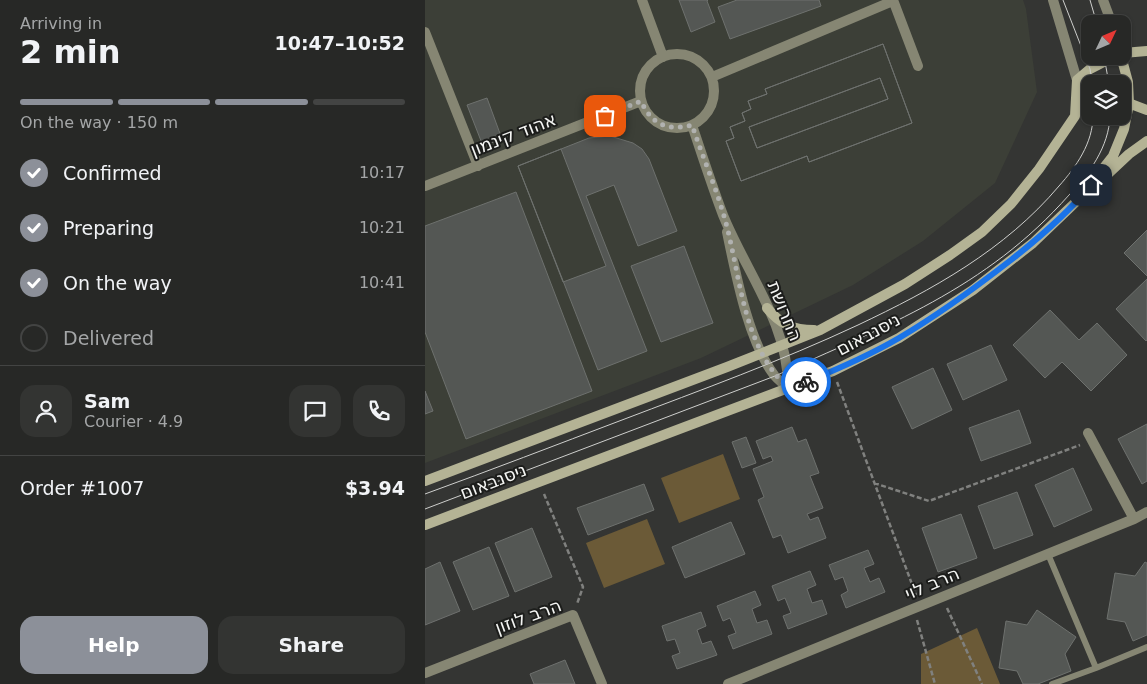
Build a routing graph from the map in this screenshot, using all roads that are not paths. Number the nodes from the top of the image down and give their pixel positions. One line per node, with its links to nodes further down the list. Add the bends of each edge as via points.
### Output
1 (642, 0): 9 (street)
2 (1053, 0): 13 (street)
3 (1103, 0): 5 (street)
4 (893, 1): 11 (street); 12 (street)
5 (1109, 15)
6 (425, 32): 21 (street)
7 (1147, 51): 8 (main road)
8 (1131, 54)
9 (663, 57): 12 (street, via 682,54 691,57 707,69); 15 (street, via 653,62 644,75)
10 (1099, 65): 13 (main road)
11 (918, 66)
12 (711, 77): 18 (street, via 713,100 709,110)
13 (1077, 80): 14 (main road); 26 (main road, ניסנבאום, via 1075,116 1039,169 982,232 897,288)
14 (1081, 82)
15 (641, 101): 18 (street, via 656,122 667,127); 21 (street, אהוד קינמון)
16 (1131, 104): 17 (main road)
17 (1147, 110)
18 (692, 125): 24 (street, החרושת)
19 (1124, 125): 23 (main road, ניסנבאום, via 1113,156)
20 (1147, 141): 23 (main road)
21 (478, 166): 22 (street, אהוד קינמון)
22 (425, 186)
23 (1079, 199): 29 (main road, ניסנבאום, via 1033,243 973,290 899,338 833,371)
24 (724, 216): 25 (street, החרושת); 28 (street, החרושת, via 737,281)
25 (767, 308): 26 (main road, via 787,326); 27 (street, החרושת)
26 (820, 330): 27 (main road, ניסנבאום)
27 (782, 345): 28 (main road, ניסנבאום); 29 (street, החרושת)
28 (761, 353): 29 (street, החרושת, via 775,376); 31 (main road, ניסנבאום)
29 (788, 388): 34 (main road, ניסנבאום)
30 (1090, 437): 33 (street)
31 (425, 481)
32 (1147, 512): 33 (street, הרב לוי)
33 (1134, 519): 35 (street, הרב לוי)
34 (425, 525)
35 (1048, 554): 37 (lane); 40 (street, הרב לוי)
36 (1147, 647): 37 (lane)
37 (1096, 668): 41 (lane)
38 (425, 672): 39 (street, הרב לוזון, via 573,615)
39 (602, 684)
40 (728, 684)
41 (1052, 684)

